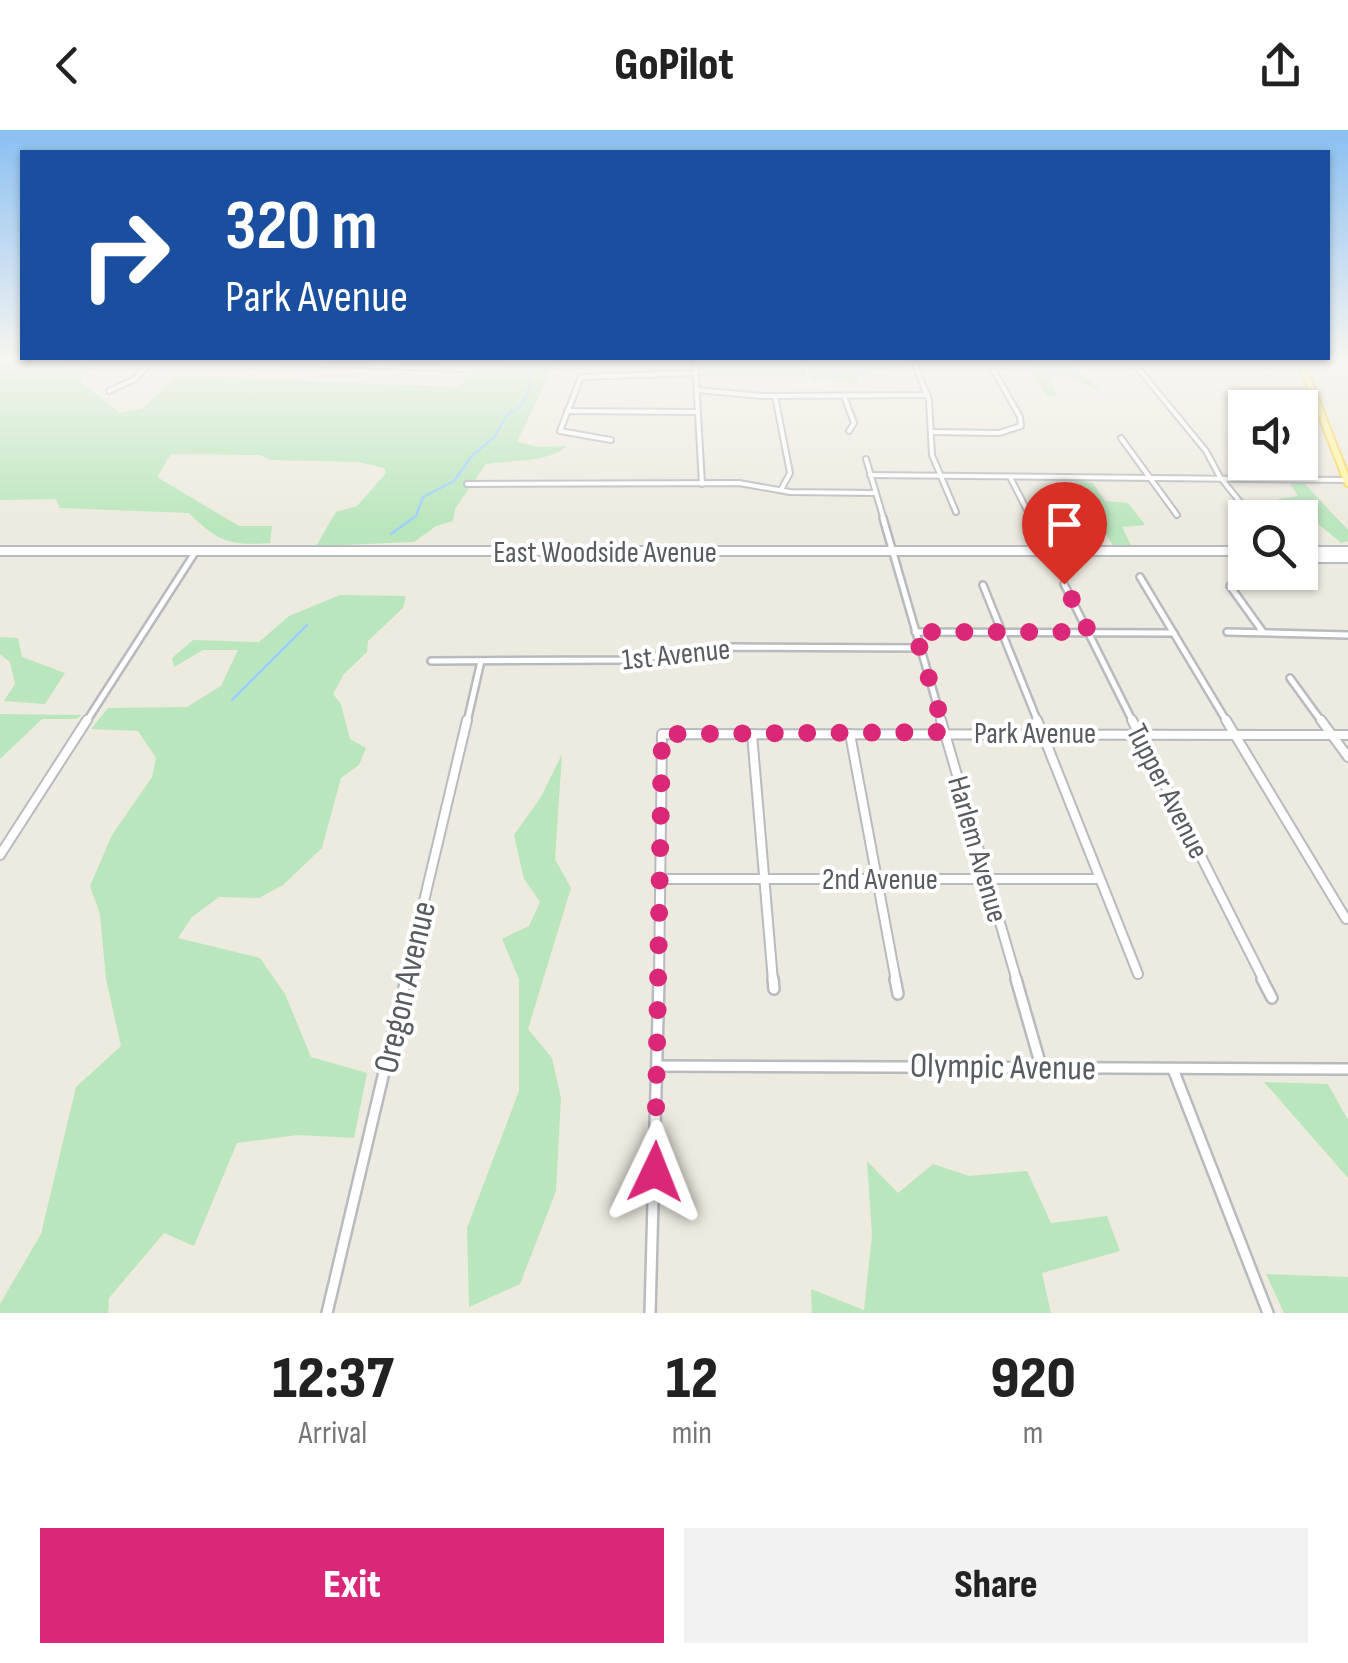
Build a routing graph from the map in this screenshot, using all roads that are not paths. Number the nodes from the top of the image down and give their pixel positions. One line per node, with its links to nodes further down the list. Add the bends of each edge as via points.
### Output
1 (565, 417): 12 (street, via 562,434)
2 (697, 417): 23 (street)
3 (779, 417): 24 (street, via 790,473)
4 (852, 417): 9 (street)
5 (930, 417): 10 (street)
6 (1020, 417): 10 (street, via 1021,426 1000,432)
7 (1179, 417): 17 (street)
8 (1323, 417): 21 (main road)
9 (850, 431)
10 (932, 432): 19 (street)
11 (1121, 438): 16 (street)
12 (611, 440)
13 (866, 459): 14 (street, Harlem Avenue)
14 (870, 475): 19 (street); 25 (street, Harlem Avenue)
15 (1010, 476): 16 (street); 19 (street); 28 (street)
16 (1149, 476): 17 (street); 29 (street)
17 (1220, 476): 18 (street); 26 (street)
18 (1228, 476)
19 (941, 477): 27 (street)
20 (1318, 479): 21 (street)
21 (1348, 481)
22 (467, 484): 23 (street)
23 (702, 484): 24 (street)
24 (780, 490): 25 (street)
25 (875, 492): 32 (street, Harlem Avenue)
26 (1239, 500)
27 (956, 512)
28 (1028, 512)
29 (1177, 515)
30 (0, 551): 31 (main road, East Woodside Avenue)
31 (196, 552): 32 (main road, East Woodside Avenue); 60 (street)
32 (893, 553): 33 (main road, East Woodside Avenue); 40 (street, Harlem Avenue)
33 (1228, 554)
34 (1318, 554): 35 (main road)
35 (1348, 554)
36 (1140, 578): 44 (street)
37 (983, 584): 43 (street)
38 (1064, 584): 41 (street, Tupper Avenue)
39 (1233, 590): 45 (street)
40 (915, 632): 43 (street); 47 (street, Harlem Avenue)
41 (1089, 632): 43 (street); 44 (street); 53 (street, Tupper Avenue)
42 (1226, 632): 45 (street)
43 (1002, 633): 52 (street)
44 (1175, 633): 57 (street)
45 (1264, 633): 46 (street)
46 (1346, 637)
47 (920, 648): 49 (street, 1st Avenue, via 732,646 626,660); 51 (street, Harlem Avenue)
48 (431, 661): 49 (street, 1st Avenue)
49 (480, 661): 75 (street, Oregon Avenue)
50 (1290, 678): 58 (street)
51 (945, 732): 52 (street, Park Avenue); 55 (street, Park Avenue); 64 (street, Harlem Avenue)
52 (1040, 733): 53 (street, Park Avenue); 65 (street)
53 (1138, 733): 57 (street, Park Avenue); 70 (street, Tupper Avenue)
54 (752, 734): 55 (street, Park Avenue); 61 (street); 63 (street, Park Avenue, via 662,734)
55 (850, 734): 62 (street)
56 (1348, 735): 58 (street, Park Avenue)
57 (1238, 736): 58 (street, Park Avenue); 66 (street)
58 (1332, 736): 59 (street)
59 (1348, 757)
60 (0, 855)
61 (765, 878): 62 (street, 2nd Avenue); 63 (street, 2nd Avenue); 68 (street)
62 (877, 878): 64 (street, 2nd Avenue); 69 (street)
63 (661, 879): 71 (street)
64 (987, 879): 65 (street, 2nd Avenue); 72 (street, Harlem Avenue)
65 (1098, 879): 67 (street)
66 (1346, 919)
67 (1138, 974)
68 (774, 989)
69 (898, 994)
70 (1272, 998)
71 (658, 1066): 72 (street, Olympic Avenue); 76 (street)
72 (1042, 1066): 73 (street, Olympic Avenue)
73 (1173, 1069): 74 (street, Olympic Avenue); 77 (street)
74 (1348, 1069)
75 (328, 1313)
76 (650, 1313)
77 (1268, 1313)

